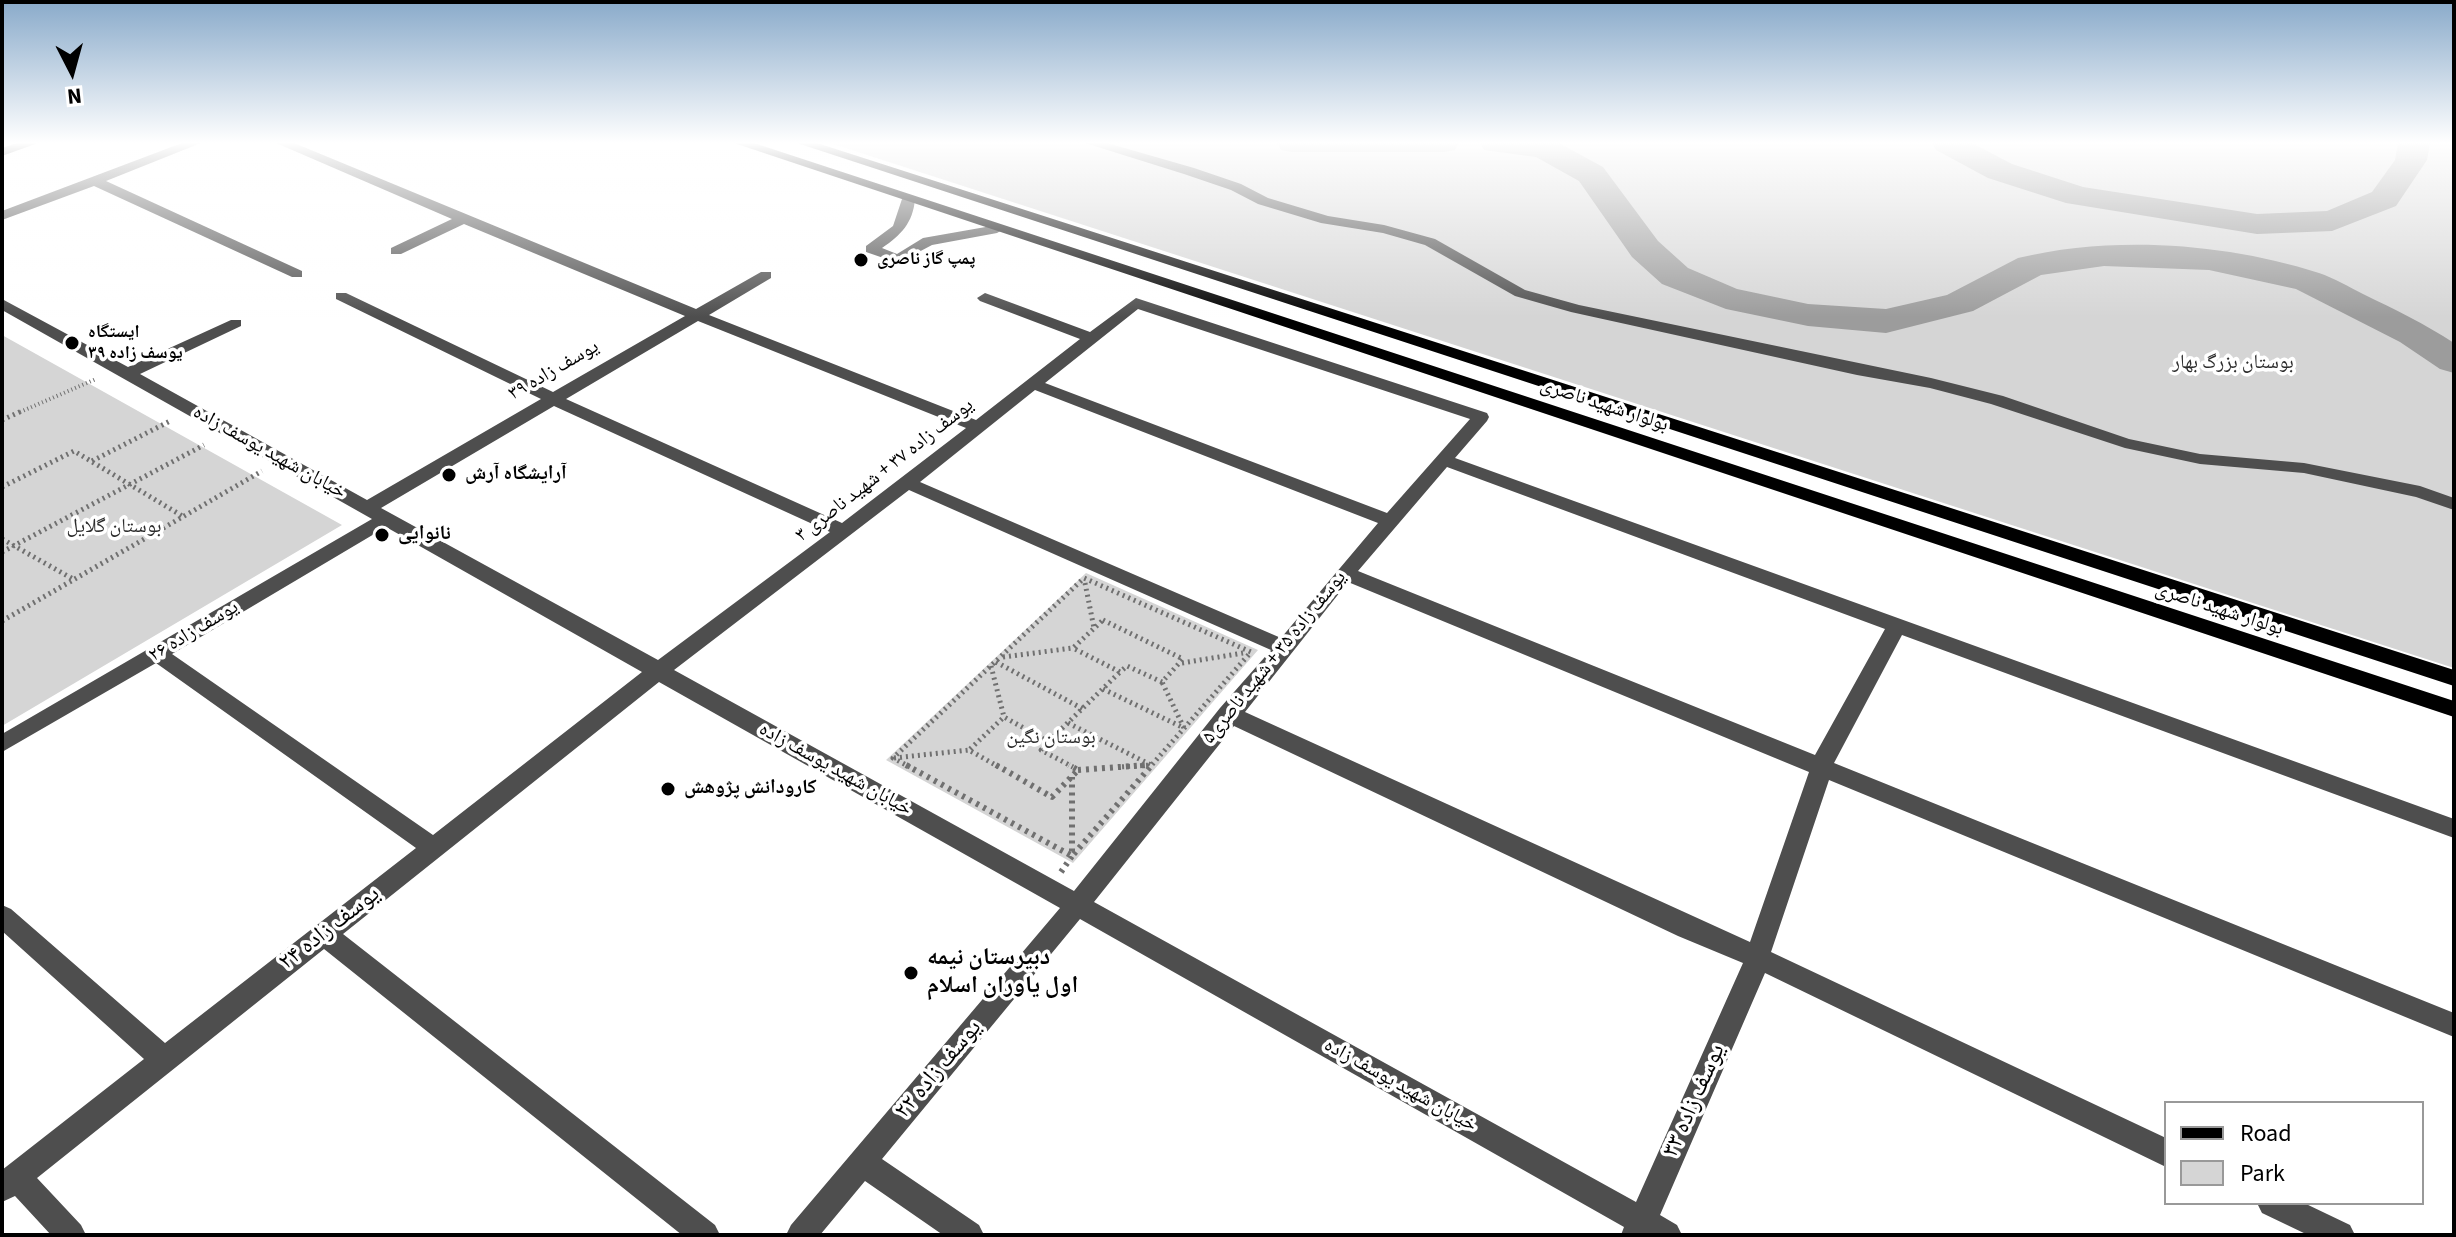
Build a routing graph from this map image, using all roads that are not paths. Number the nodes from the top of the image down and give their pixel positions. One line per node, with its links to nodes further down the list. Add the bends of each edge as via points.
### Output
1 (42, 201): 8 (street)
2 (137, 201): 12 (street)
3 (423, 201): 9 (street)
4 (908, 201): 10 (street, via 902,229 871,249 898,259 928,241)
5 (913, 201): 10 (main road, بولوار شهید ناصری)
6 (981, 201): 14 (main road, بولوار شهید ناصری)
7 (1262, 201): 29 (street, via 1430,242 1520,293 1576,309 1931,383 2125,443 2200,459 2304,468)
8 (2, 216)
9 (465, 218): 11 (street); 19 (street)
10 (997, 229): 16 (main road, بولوار شهید ناصری)
11 (396, 251)
12 (297, 274)
13 (766, 275): 19 (street, یوسف زاده ۳۹)
14 (1219, 278): 16 (main road); 38 (main road, بولوار شهید ناصری)
15 (341, 296): 24 (street)
16 (1199, 296): 39 (main road, بولوار شهید ناصری)
17 (985, 298): 21 (street)
18 (2, 304): 22 (street, خیابان شهید یوسف زاده)
19 (696, 315): 24 (street, یوسف زاده ۳۹); 26 (street)
20 (236, 323): 22 (street)
21 (1092, 338): 23 (street, یوسف زاده ۳۷ + شهید ناصری ۳); 25 (street, یوسف زاده ۳۷ + شهید ناصری ۳, via 1136,303)
22 (127, 374): 30 (street, خیابان شهید یوسف زاده)
23 (1034, 384): 26 (street, یوسف زاده ۳۷ + شهید ناصری ۳); 31 (street)
24 (551, 398): 30 (street, یوسف زاده ۳۹); 32 (street)
25 (1481, 417): 27 (street, یوسف زاده ۳۵ + شهید ناصری۵)
26 (979, 427): 28 (street, یوسف زاده ۳۷ + شهید ناصری ۳)
27 (1444, 460): 31 (street, یوسف زاده ۳۵ + شهید ناصری۵); 34 (street)
28 (907, 483): 32 (street, یوسف زاده ۳۷ + شهید ناصری ۳); 35 (street)
29 (2454, 504)
30 (376, 513): 36 (street, یوسف زاده ۲۶); 37 (street, خیابان شهید یوسف زاده)
31 (1390, 521): 33 (street, یوسف زاده ۳۵ + شهید ناصری۵)
32 (844, 531): 37 (street, یوسف زاده ۳۷ + شهید ناصری ۳)
33 (1345, 573): 35 (street, یوسف زاده ۳۵ + شهید ناصری۵); 42 (street)
34 (1898, 624): 42 (street, یوسف زاده ۳۳); 43 (street)
35 (1283, 647): 40 (street, یوسف زاده ۳۵ + شهید ناصری۵)
36 (158, 654): 41 (street, یوسف زاده ۲۶); 44 (street)
37 (658, 671): 44 (street, یوسف زاده ۲۴); 45 (street, خیابان شهید یوسف زاده)
38 (2454, 678)
39 (2454, 709)
40 (1228, 714): 45 (street, یوسف زاده ۳۵ + شهید ناصری۵); 48 (street, via 1672,921)
41 (2, 744)
42 (1822, 768): 48 (street, یوسف زاده ۳۳); 49 (street)
43 (2454, 829)
44 (433, 847): 47 (street, یوسف زاده ۲۴)
45 (1077, 905): 52 (street, یوسف زاده ۲۲); 55 (street, خیابان شهید یوسف زاده)
46 (2, 916): 50 (street)
47 (324, 934): 50 (street, یوسف زاده ۲۴); 57 (street)
48 (1753, 969): 51 (street, via 1826,993); 55 (street, یوسف زاده ۳۳)
49 (2454, 1025)
50 (164, 1060): 53 (street, یوسف زاده ۲۴)
51 (2164, 1152)
52 (862, 1162): 58 (street, یوسف زاده ۲۲); 59 (street)
53 (9, 1182): 56 (street)
54 (2276, 1205): 61 (street)
55 (1639, 1228): 60 (street, خیابان شهید یوسف زاده)
56 (71, 1235)
57 (705, 1235)
58 (801, 1235)
59 (969, 1235)
60 (1667, 1235)
61 (2340, 1235)

